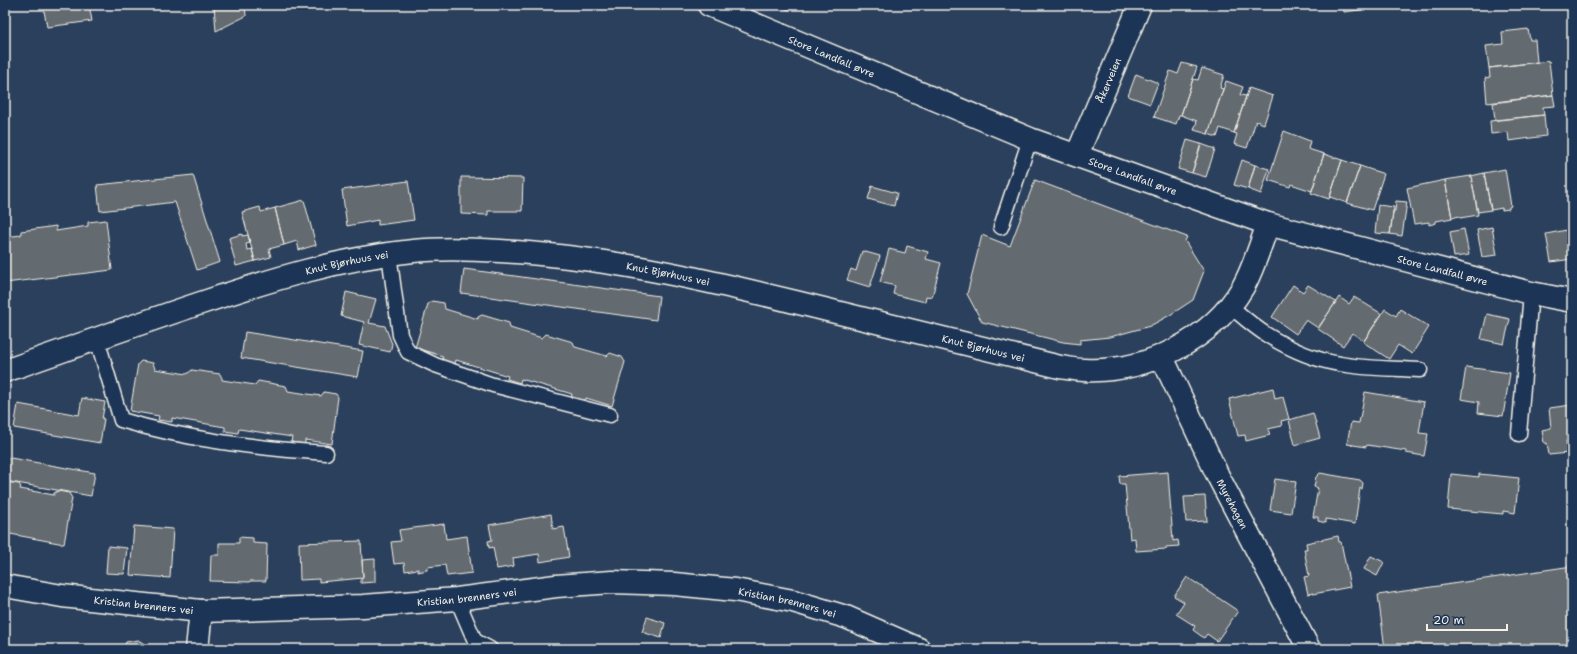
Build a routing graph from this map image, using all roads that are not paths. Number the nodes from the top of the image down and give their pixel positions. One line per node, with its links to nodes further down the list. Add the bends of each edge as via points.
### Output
1 (709, 5): 3 (street, Store Landfall øvre)
2 (1140, 5): 4 (street, Åkerveien)
3 (1030, 139): 4 (street, Store Landfall øvre); 6 (lane)
4 (1077, 155): 5 (street, Store Landfall øvre)
5 (1268, 224): 8 (street, Store Landfall øvre); 10 (street, Knut Bjørhuus vei, via 1244,286)
6 (1001, 227)
7 (389, 254): 11 (street, Knut Bjørhuus vei, via 298,273 253,286); 12 (street, Knut Bjørhuus vei, via 473,250 537,253 596,260 748,290 1060,367 1084,370 1112,369); 15 (lane, via 400,335 408,352 435,365 493,385)
8 (1531, 293): 9 (street, Store Landfall øvre); 16 (lane)
9 (1572, 302)
10 (1230, 306): 12 (street, Knut Bjørhuus vei, via 1210,327); 13 (lane, via 1265,334 1320,359 1377,368)
11 (98, 339): 14 (street, Knut Bjørhuus vei); 17 (lane, via 121,420 204,440)
12 (1162, 357): 24 (street, Myrehagen, via 1218,476)
13 (1420, 370)
14 (5, 371)
15 (610, 415)
16 (1519, 434)
17 (326, 453)
18 (5, 586): 20 (street, Kristian brenners vei, via 62,596)
19 (457, 599): 20 (street, Kristian brenners vei, via 356,606); 22 (lane, via 475,641); 23 (street, Kristian brenners vei, via 556,586 612,582 674,584 735,590 793,601 846,617)
20 (201, 611): 21 (street)
21 (197, 649)
22 (490, 649)
23 (919, 649)
24 (1309, 649)

